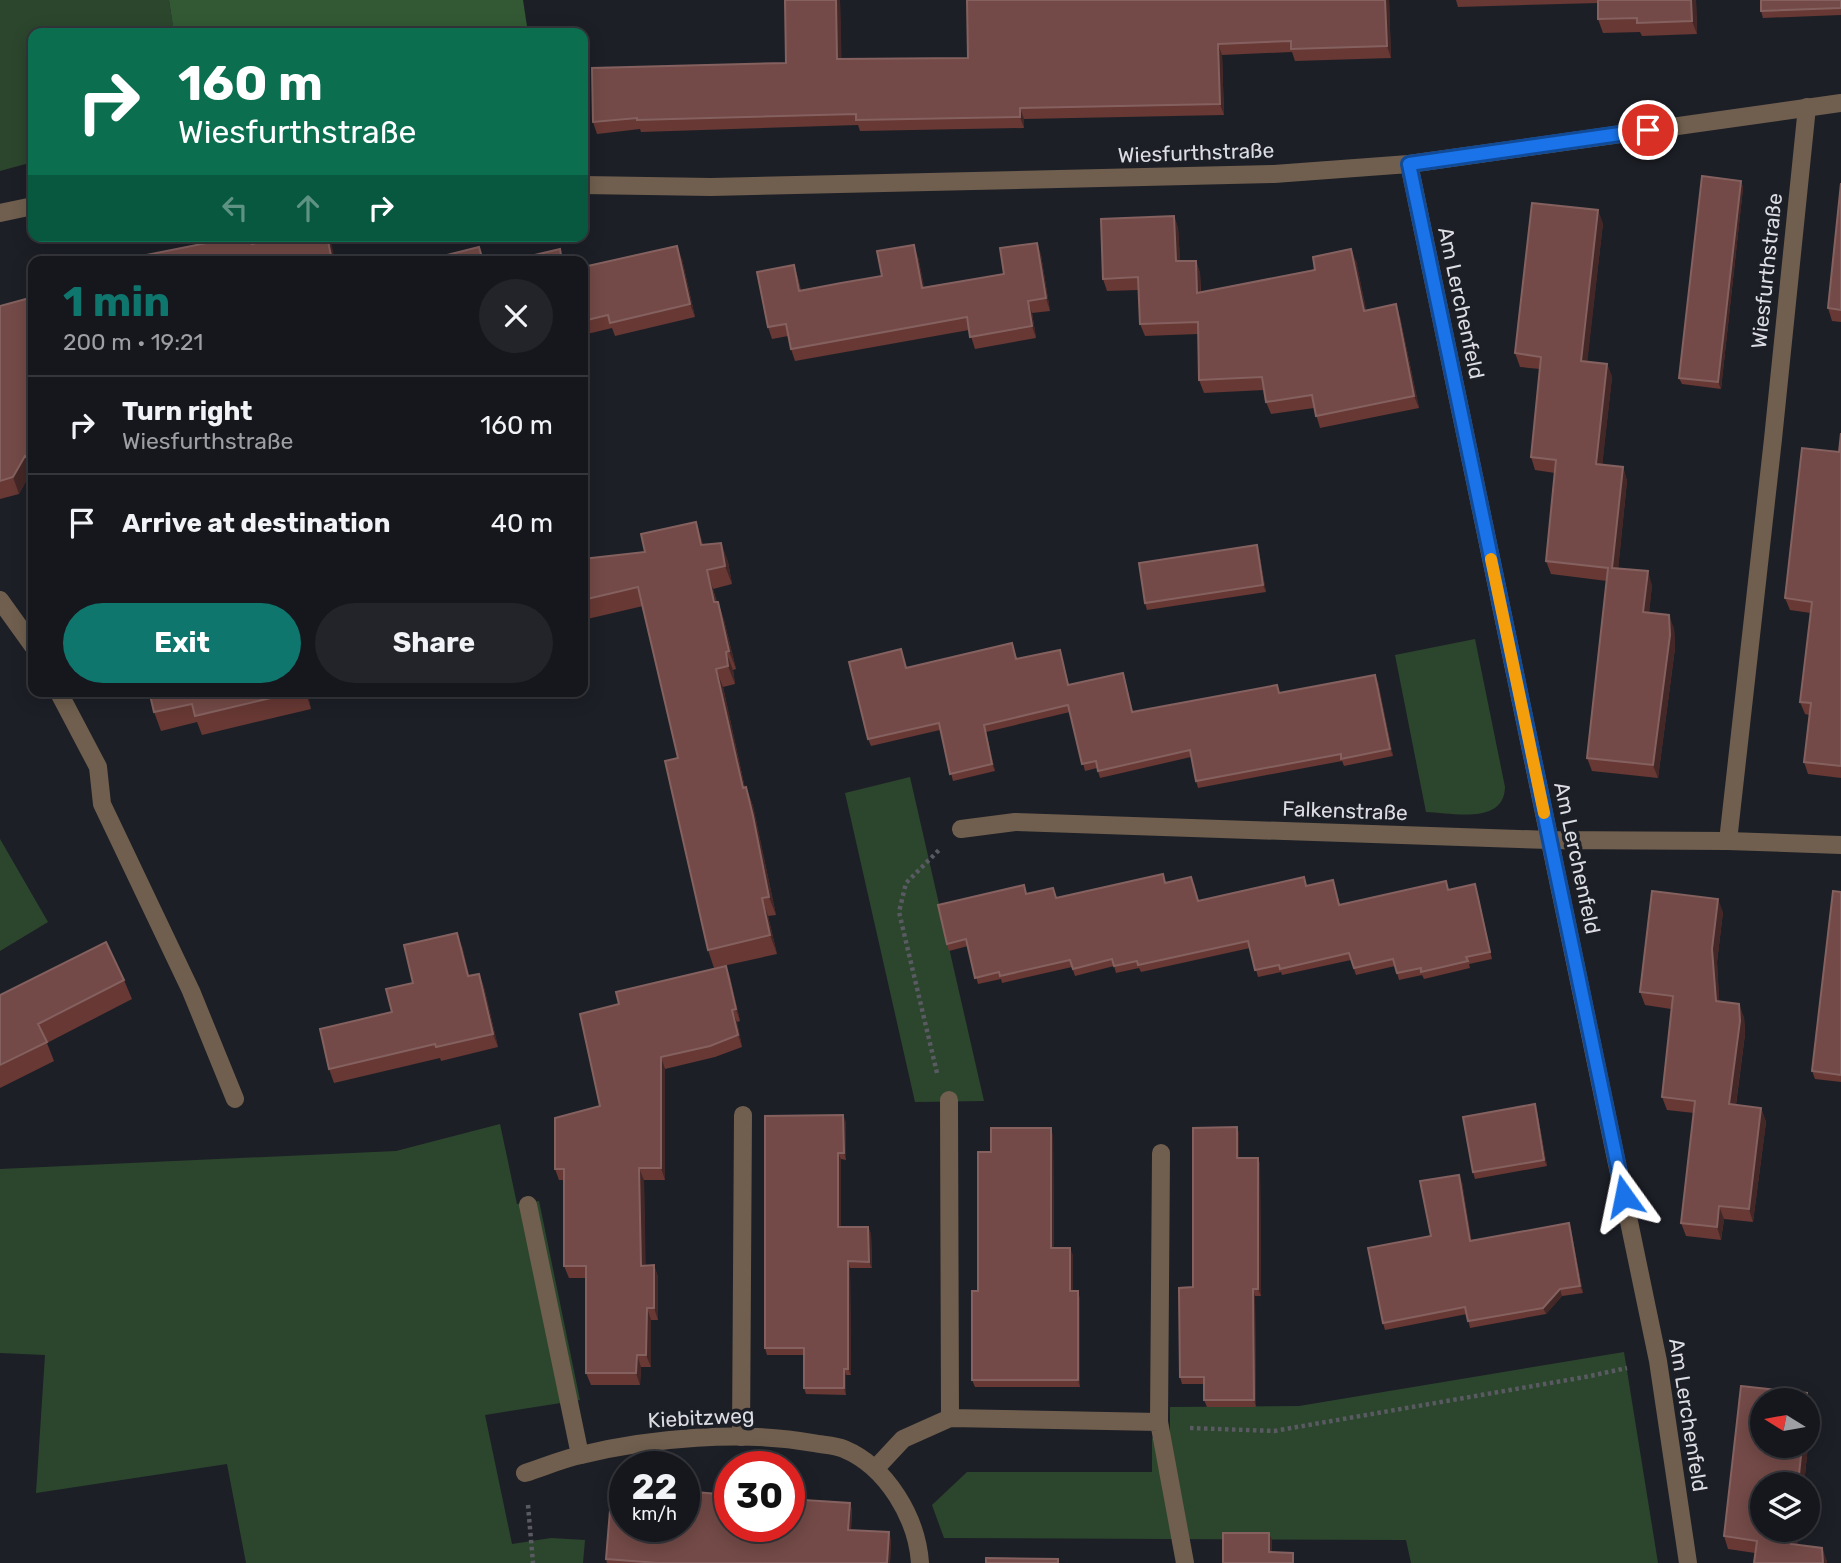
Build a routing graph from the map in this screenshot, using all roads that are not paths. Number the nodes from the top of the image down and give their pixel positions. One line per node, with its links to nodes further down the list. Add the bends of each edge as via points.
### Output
1 (1841, 103): 2 (street, Wiesfurthstraße)
2 (1807, 107): 3 (street, Wiesfurthstraße); 12 (street, Wiesfurthstraße)
3 (1409, 164): 4 (street, Wiesfurthstraße, via 1274,174 1042,181); 11 (street, Am Lerchenfeld)
4 (588, 185)
5 (28, 207): 6 (street)
6 (0, 213)
7 (0, 600): 8 (street)
8 (28, 639)
9 (61, 697): 14 (street, via 98,767 102,804 191,991)
10 (961, 829): 11 (street, Falkenstraße, via 1015,822)
11 (1550, 840): 12 (street, Falkenstraße); 27 (street, Am Lerchenfeld, via 1658,1361)
12 (1728, 841): 13 (street, Falkenstraße)
13 (1841, 845)
14 (235, 1098)
15 (949, 1100): 19 (street)
16 (743, 1115): 21 (street)
17 (1161, 1153): 20 (street)
18 (528, 1205): 22 (street)
19 (950, 1418): 20 (street); 23 (street, via 903,1439)
20 (1158, 1422): 26 (street)
21 (741, 1437): 22 (street, Kiebitzweg, via 656,1441); 23 (street, Kiebitzweg, via 785,1438 844,1449)
22 (580, 1455): 24 (street, Kiebitzweg)
23 (875, 1469): 25 (street, Kiebitzweg, via 904,1506 919,1546)
24 (525, 1473)
25 (920, 1563)
26 (1185, 1563)
27 (1688, 1563)

